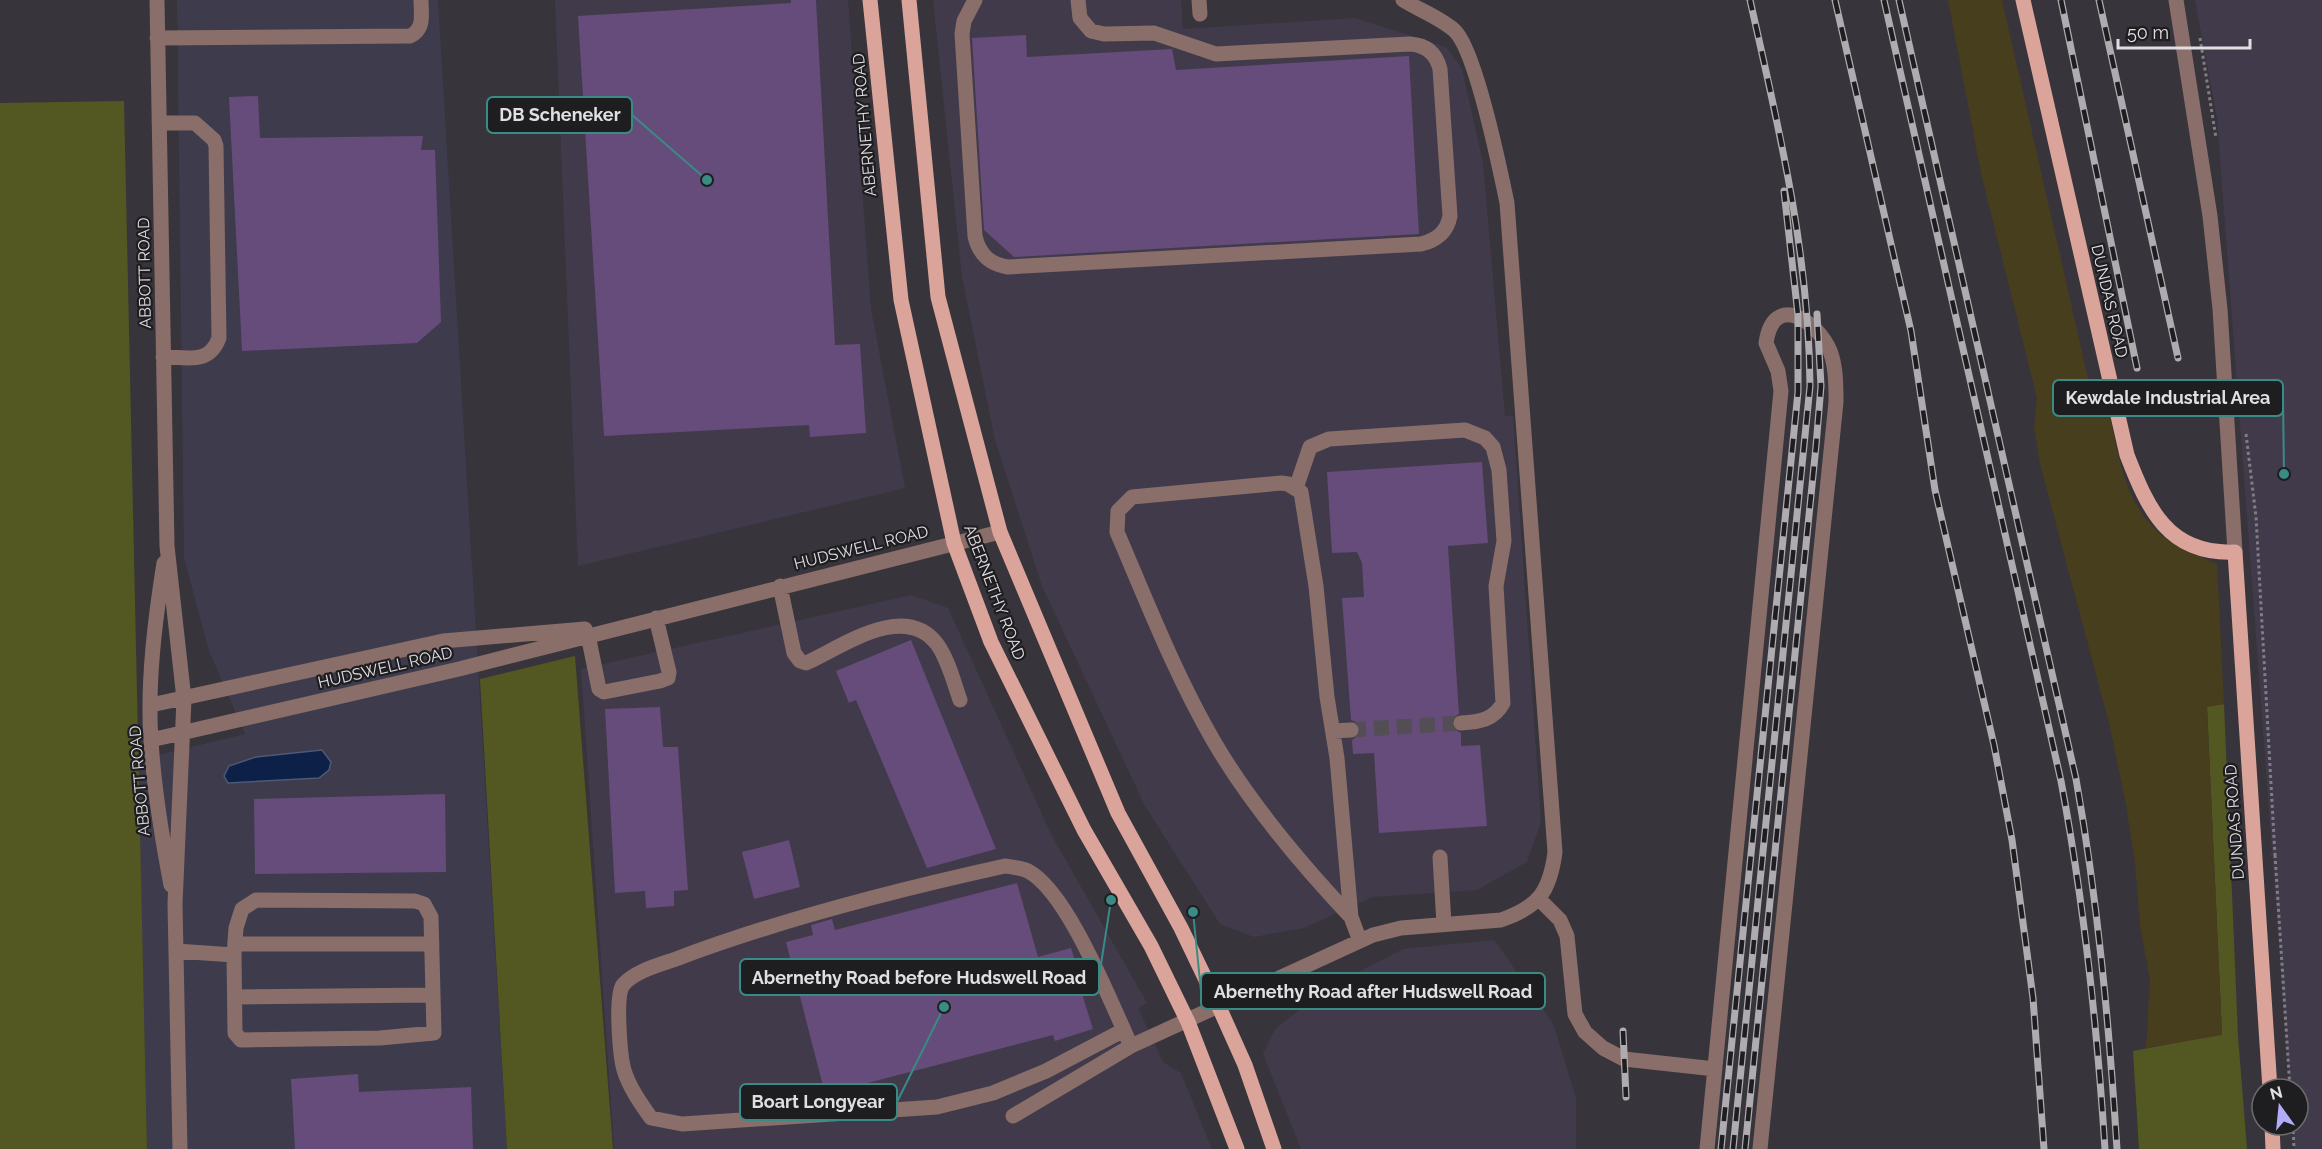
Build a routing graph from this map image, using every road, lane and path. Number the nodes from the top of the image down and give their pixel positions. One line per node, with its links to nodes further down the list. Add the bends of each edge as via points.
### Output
1 (157, 0): 10 (street, ABBOTT ROAD)
2 (421, 0): 10 (street, via 422,25 410,36)
3 (870, 0): 15 (main road, ABERNETHY ROAD, via 901,300)
4 (909, 0): 14 (main road, ABERNETHY ROAD, via 938,297)
5 (975, 0): 6 (street, via 962,34 975,236 981,253 997,266 1422,244 1445,230 1450,216 1440,69 1426,48 1410,44 1216,54 1154,33 1091,31 1080,18)
6 (1078, 0)
7 (1403, 0): 32 (street, via 1449,26 1466,49 1507,202 1555,852 1550,881)
8 (2023, 0): 17 (main road, DUNDAS ROAD, via 2134,474 2145,502 2165,527 2186,542 2215,553)
9 (2176, 0): 17 (street, DUNDAS ROAD, via 2210,216 2220,309)
10 (157, 38): 11 (street, ABBOTT ROAD)
11 (159, 123): 12 (street, ABBOTT ROAD); 12 (street, via 195,123 216,146 219,338 207,357)
12 (163, 357): 16 (street, ABBOTT ROAD)
13 (1296, 488): 25 (street, via 1310,447 1329,439 1448,429 1476,433 1493,447 1499,470 1504,541 1496,586 1503,703 1494,716 1484,721); 27 (street, via 1304,500); 34 (street, via 1281,483 1143,494 1123,503 1118,511 1117,532 1172,658 1215,742 1293,852)
14 (1000, 532): 15 (street, HUDSWELL ROAD); 42 (main road, ABERNETHY ROAD, via 1118,813)
15 (954, 543): 18 (street, HUDSWELL ROAD); 43 (main road, ABERNETHY ROAD, via 996,652 1084,830 1152,946)
16 (167, 546): 22 (street, ABBOTT ROAD); 24 (street, ABBOTT ROAD, via 157,605)
17 (2235, 552): 47 (main road, DUNDAS ROAD)
18 (780, 586): 19 (street, HUDSWELL ROAD); 23 (street, via 794,653 800,662 806,663 868,633 908,625 937,644)
19 (656, 618): 20 (street, HUDSWELL ROAD); 21 (street, via 669,672 668,678 660,681 604,692 599,689)
20 (627, 625): 21 (street, HUDSWELL ROAD); 22 (street, HUDSWELL ROAD, via 443,641)
21 (588, 635): 28 (street, HUDSWELL ROAD)
22 (184, 699): 24 (street, HUDSWELL ROAD); 28 (street, ABBOTT ROAD)
23 (960, 700)
24 (151, 705): 29 (street, ABBOTT ROAD)
25 (1461, 723)
26 (1351, 730): 27 (street)
27 (1333, 731): 34 (street)
28 (182, 733): 29 (street, HUDSWELL ROAD); 33 (street, ABBOTT ROAD)
29 (151, 740): 33 (street, ABBOTT ROAD, via 163,843)
30 (2275, 855): 48 (path)
31 (1440, 857): 35 (street)
32 (1539, 899): 35 (street, via 1500,920); 46 (street, via 1560,920 1567,936 1575,1014 1585,1032 1624,1059)
33 (175, 904): 39 (street, ABBOTT ROAD)
34 (1351, 917): 36 (street)
35 (1444, 924): 36 (street, via 1387,931)
36 (1360, 941): 42 (street)
37 (432, 944): 38 (street); 38 (street, via 431,918 424,904 415,901 256,900 242,909); 40 (street)
38 (235, 949): 39 (street); 41 (street)
39 (176, 951): 50 (street, ABBOTT ROAD)
40 (433, 995): 41 (street); 41 (street, via 434,1033 380,1038 242,1040 235,1033)
41 (235, 997)
42 (1219, 1007): 43 (street); 52 (main road, ABERNETHY ROAD, via 1245,1065)
43 (1188, 1022): 45 (street); 51 (main road, ABERNETHY ROAD)
44 (1124, 1030): 44 (street, via 1046,1071 993,1093 937,1107 682,1124 651,1118 640,1103 624,1070 618,998 623,985 641,972 684,956 783,925 1005,866 1028,871 1056,896); 45 (street)
45 (1131, 1046): 49 (street)
46 (1715, 1069): 53 (street); 54 (street, via 1781,392 1778,371 1766,343 1774,321 1793,314 1809,322 1828,347 1836,402)
47 (2269, 1077)
48 (2289, 1077)
49 (1013, 1116)
50 (180, 1149)
51 (1237, 1149)
52 (1274, 1149)
53 (1707, 1149)
54 (1760, 1149)

